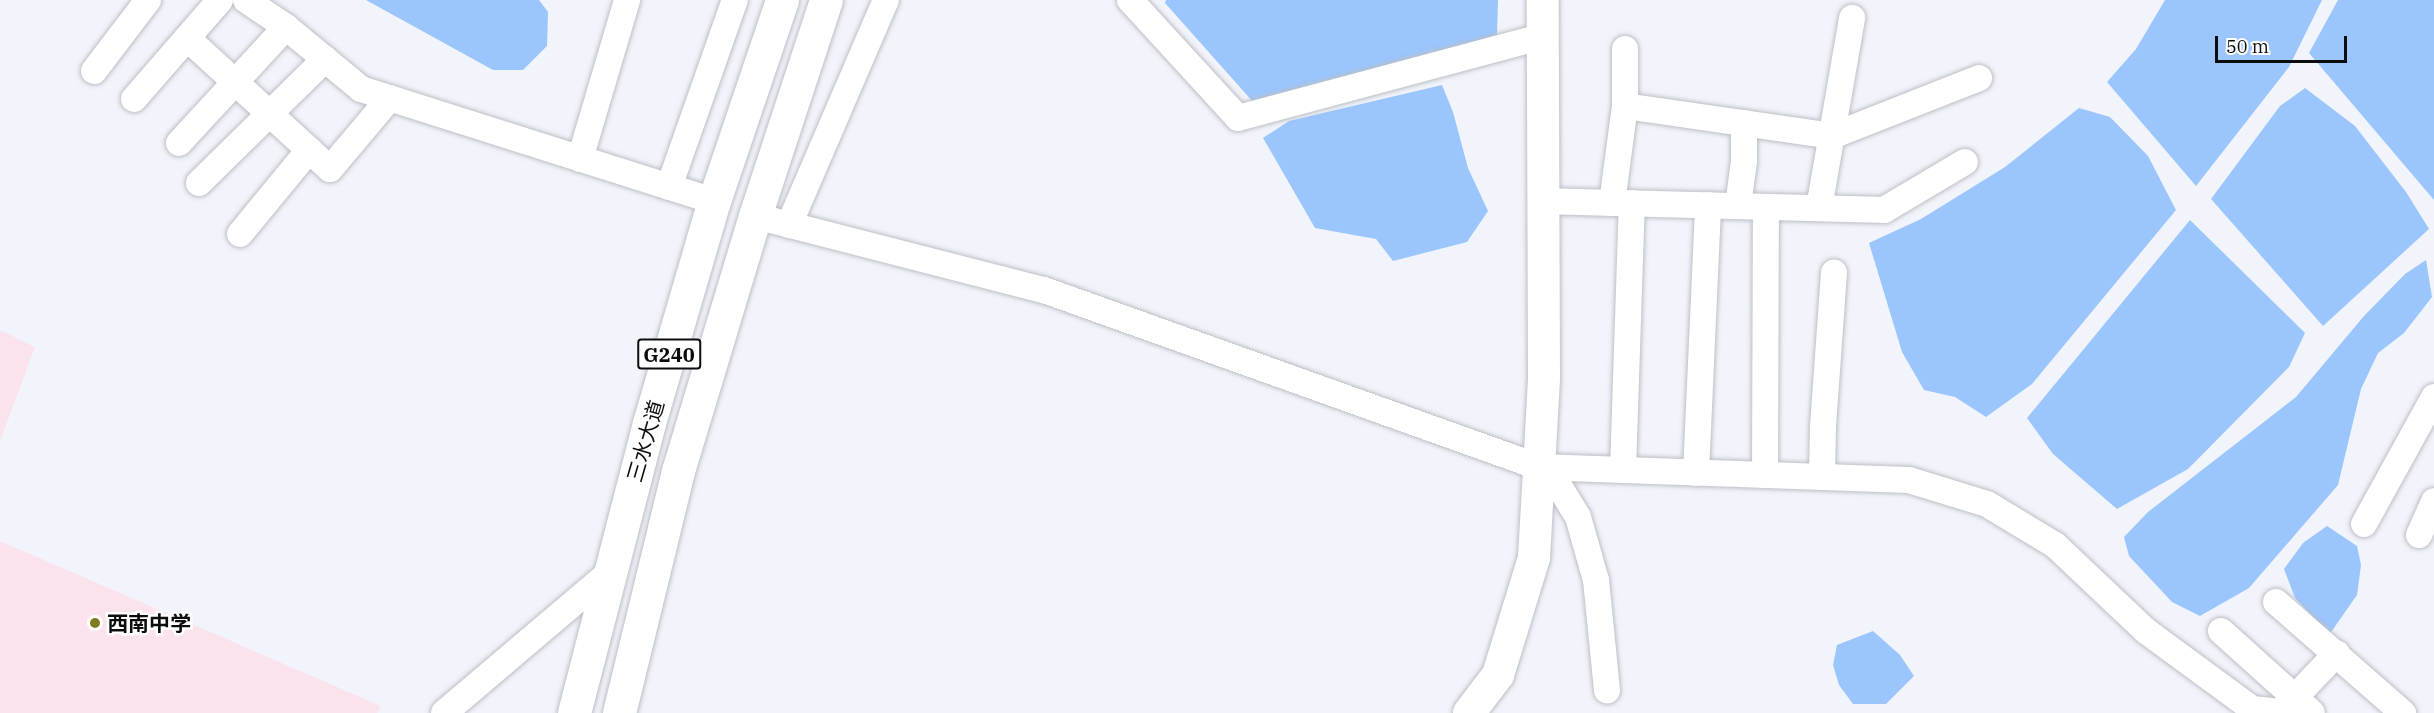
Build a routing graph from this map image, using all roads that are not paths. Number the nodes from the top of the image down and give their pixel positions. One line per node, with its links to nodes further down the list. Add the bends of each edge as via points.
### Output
1 (148, 0): 17 (street)
2 (220, 0): 14 (street)
3 (246, 0): 12 (street)
4 (627, 0): 28 (street)
5 (735, 0): 31 (street)
6 (782, 0): 32 (highway, 三水大道 / G240)
7 (826, 0): 39 (highway, 三水大道 / G240)
8 (886, 0): 40 (street)
9 (1130, 0): 13 (street, via 1238,118)
10 (1543, 0): 13 (main road)
11 (1852, 18): 25 (street)
12 (286, 27): 16 (street); 19 (street)
13 (1543, 36): 33 (main road)
14 (187, 38): 19 (street); 21 (street)
15 (1625, 49): 22 (street)
16 (325, 60): 20 (street, via 361,89); 23 (street)
17 (94, 71)
18 (1979, 78): 25 (street)
19 (235, 82): 23 (street); 26 (street)
20 (390, 98): 27 (street, via 330,169); 28 (street)
21 (134, 99)
22 (1625, 106): 24 (street); 34 (street)
23 (271, 115): 27 (street); 30 (street)
24 (1744, 123): 25 (street); 36 (street)
25 (1832, 136): 38 (street)
26 (179, 143)
27 (309, 150): 41 (street)
28 (580, 159): 31 (street)
29 (1965, 162): 38 (street, via 1884,210)
30 (199, 183)
31 (669, 187): 32 (street)
32 (714, 201): 52 (highway, 三水大道 / G240)
33 (1544, 201): 34 (street); 44 (main road)
34 (1622, 203): 35 (street); 45 (street)
35 (1708, 205): 36 (street); 46 (street)
36 (1738, 206): 37 (street)
37 (1766, 207): 38 (street); 47 (street)
38 (1819, 208)
39 (755, 216): 40 (street); 60 (highway, 三水大道 / G240, via 678,471)
40 (789, 225): 44 (street, via 1044,290)
41 (240, 234)
42 (1834, 272): 48 (street)
43 (2434, 397): 50 (street)
44 (1544, 468): 45 (street); 56 (street, via 1578,517 1596,580); 61 (main road, via 1534,558 1498,675)
45 (1623, 470): 46 (street)
46 (1696, 473): 47 (street)
47 (1765, 475): 48 (street)
48 (1822, 477): 57 (street, via 1909,480 1987,504 2055,545 2146,631 2252,709 2281,712)
49 (2434, 501): 51 (street)
50 (2364, 524)
51 (2418, 535)
52 (608, 574): 58 (street); 59 (highway, 三水大道 / G240)
53 (2276, 602): 55 (street)
54 (2221, 632): 57 (street)
55 (2337, 653): 57 (street); 62 (street)
56 (1607, 690)
57 (2303, 705)
58 (444, 713)
59 (574, 713)
60 (619, 713)
61 (1469, 713)
62 (2403, 713)

